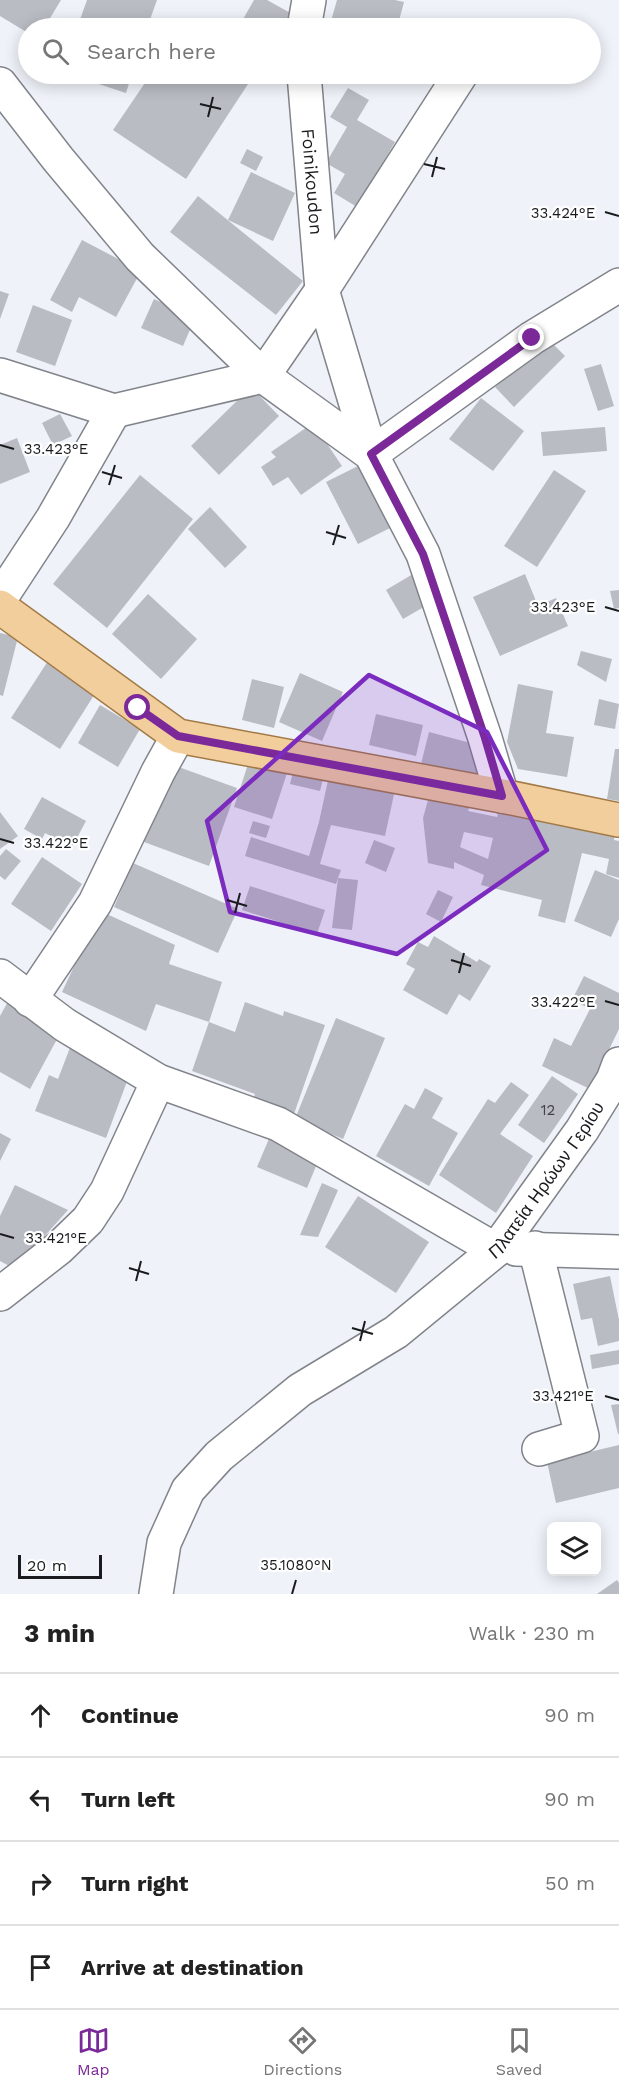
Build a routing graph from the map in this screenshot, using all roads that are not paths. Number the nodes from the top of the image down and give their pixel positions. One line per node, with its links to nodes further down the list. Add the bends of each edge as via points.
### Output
1 (309, 0): 2 (street)
2 (306, 18)
3 (0, 84): 9 (street, via 140,257)
4 (305, 84): 7 (street, Foinikoudon)
5 (454, 84): 7 (street)
6 (619, 285): 11 (street, via 532,338)
7 (322, 290): 9 (street); 11 (street, Foinikoudon)
8 (0, 375): 10 (street)
9 (263, 376): 10 (street); 11 (street)
10 (114, 411): 12 (street, via 53,518)
11 (371, 454): 15 (street, Foinikoudon, via 423,554)
12 (0, 599)
13 (0, 608): 14 (main road)
14 (178, 736): 15 (main road); 18 (street, via 95,903)
15 (502, 796): 16 (main road)
16 (619, 820)
17 (0, 976): 18 (street)
18 (30, 1000): 20 (street)
19 (619, 1064): 22 (street, Πλατεία Ηρώων Γερίου, via 582,1130)
20 (158, 1081): 22 (street, via 278,1124); 24 (street, via 107,1191 88,1220)
21 (535, 1248): 22 (street, Πλατεία Ηρώων Γερίου); 23 (street, Πλατεία Ηρώων Γερίου); 25 (street, via 582,1436)
22 (496, 1250): 26 (street, via 396,1332 300,1390 219,1456 188,1490 164,1543)
23 (619, 1252)
24 (0, 1294)
25 (539, 1449)
26 (156, 1594)

